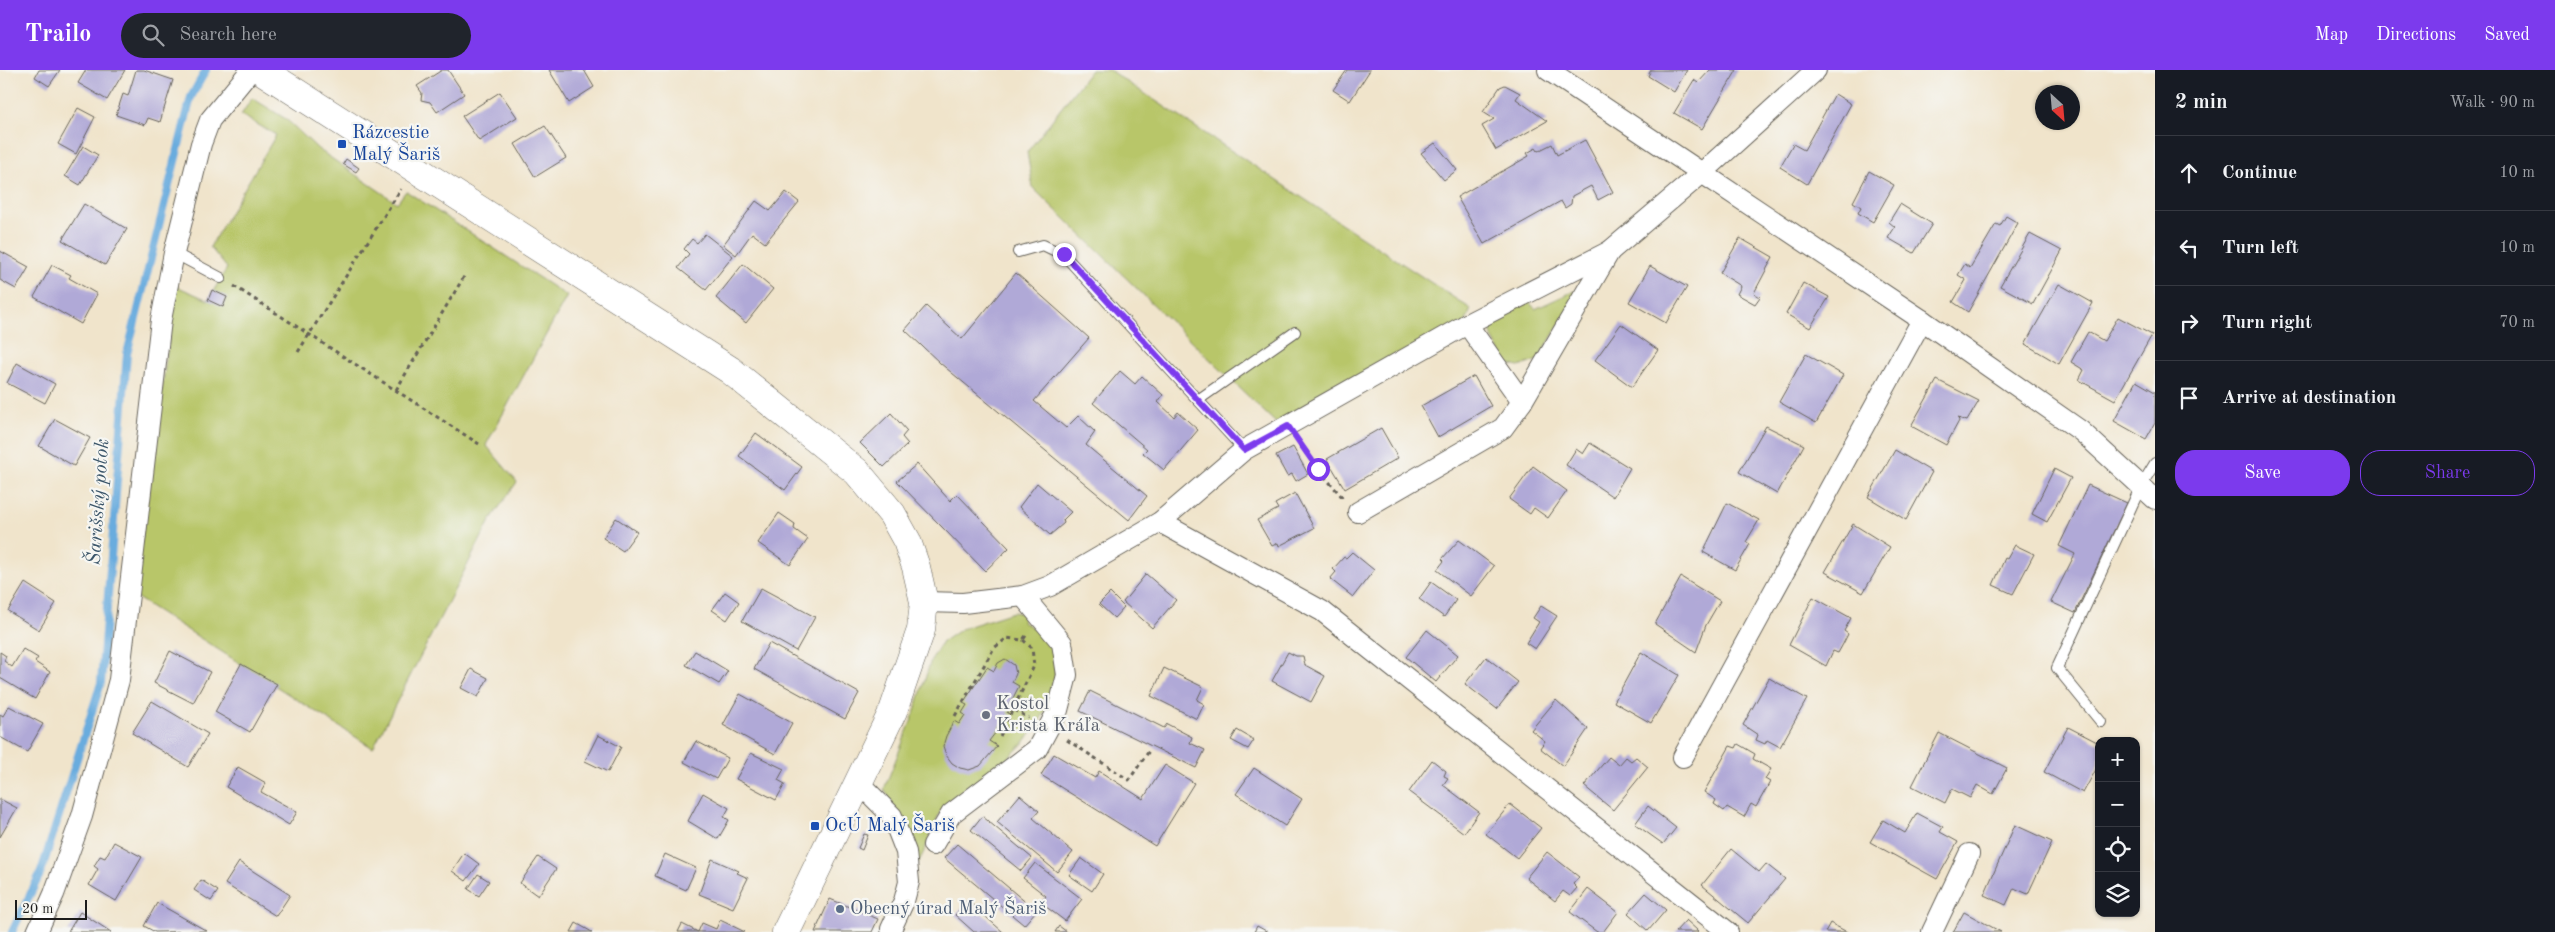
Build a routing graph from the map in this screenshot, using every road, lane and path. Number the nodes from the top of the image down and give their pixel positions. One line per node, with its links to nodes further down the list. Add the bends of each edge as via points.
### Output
1 (251, 70): 9 (street, via 210,120)
2 (261, 70): 28 (street, via 730,370 779,408 857,472 882,499 907,541)
3 (1548, 70): 5 (street)
4 (1816, 70): 5 (street)
5 (1702, 173): 7 (street); 12 (street)
6 (406, 182): 15 (path)
7 (1610, 251): 13 (street); 19 (street)
8 (1018, 252): 18 (lane, via 1043,245 1064,254)
9 (174, 253): 11 (lane); 42 (street, via 160,330 119,680 82,816)
10 (465, 275): 17 (path)
11 (220, 278): 15 (path)
12 (1922, 320): 24 (street, via 2081,431); 37 (street)
13 (1467, 324): 19 (street); 20 (street)
14 (1295, 332): 18 (lane)
15 (308, 334): 16 (path); 17 (path)
16 (298, 352)
17 (396, 390): 21 (path)
18 (1198, 400): 22 (lane)
19 (1522, 402): 25 (street, via 1503,428)
20 (1288, 426): 22 (street); 25 (path, via 1318,469)
21 (479, 444)
22 (1244, 450): 26 (street)
23 (2155, 463): 24 (lane)
24 (2148, 493): 33 (lane, via 2057,668)
25 (1358, 512)
26 (1160, 522): 27 (street, via 1050,586); 44 (street, via 1322,611)
27 (1023, 596): 28 (street, via 963,603); 29 (street)
28 (924, 602): 38 (street, via 921,630 893,710)
29 (1038, 614): 30 (path); 34 (street, via 1062,643 1067,675 1058,710)
30 (1023, 640): 31 (path, via 1032,648 1034,666); 32 (path, via 1007,638 994,648)
31 (1014, 710): 34 (path); 35 (path)
32 (955, 716)
33 (2101, 722)
34 (1048, 728): 36 (path, via 1129,780); 39 (street, via 1037,749 951,814)
35 (1000, 736)
36 (1150, 751)
37 (1683, 758)
38 (859, 783): 41 (street, via 892,816 906,852 909,882); 43 (street)
39 (933, 845)
40 (1969, 854): 45 (street)
41 (891, 929)
42 (37, 932)
43 (786, 932)
44 (1728, 932)
45 (1932, 932)

